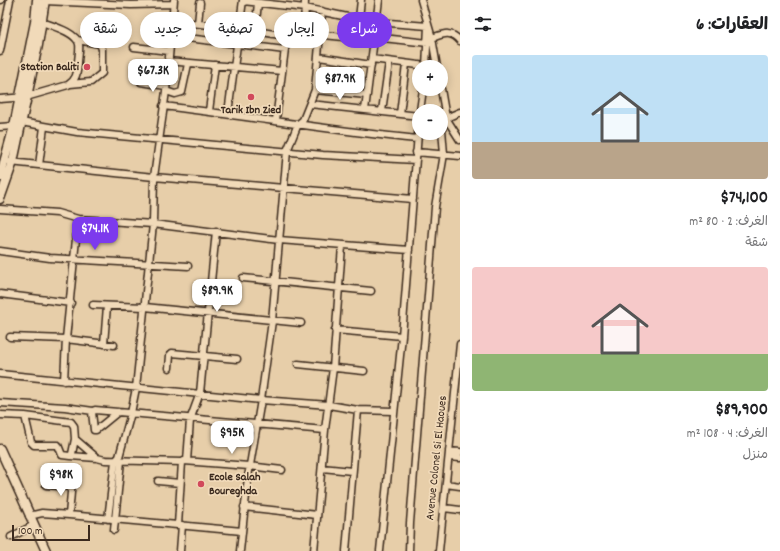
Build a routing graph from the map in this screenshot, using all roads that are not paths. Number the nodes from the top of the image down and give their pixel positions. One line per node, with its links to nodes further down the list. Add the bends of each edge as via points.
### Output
1 (10, 0): 35 (street)
2 (43, 0): 8 (street); 19 (main road); 53 (main road, via 35,22)
3 (305, 0): 12 (street)
4 (361, 0): 13 (street, via 357,19)
5 (379, 0): 18 (street)
6 (421, 0): 23 (street)
7 (243, 1): 11 (street); 15 (street)
8 (131, 2): 9 (street)
9 (173, 2): 14 (street)
10 (200, 3): 20 (street)
11 (258, 3): 12 (street); 16 (street)
12 (305, 8): 13 (street); 17 (street)
13 (322, 11)
14 (172, 12)
15 (241, 12)
16 (257, 12)
17 (305, 12)
18 (377, 12)
19 (42, 22): 25 (street); 53 (main road)
20 (198, 23): 22 (street)
21 (392, 23): 23 (street)
22 (204, 24)
23 (428, 26): 26 (street)
24 (392, 39): 26 (street)
25 (78, 40): 49 (street, via 80,45 76,76); 49 (street, via 100,44 102,73 91,82)
26 (430, 40): 27 (street, via 447,33); 37 (street); 38 (street)
27 (460, 41)
28 (134, 47): 33 (street)
29 (236, 48): 46 (street)
30 (266, 48): 34 (street)
31 (320, 48): 36 (street)
32 (373, 48): 40 (street)
33 (169, 50): 39 (street)
34 (285, 50): 47 (street)
35 (0, 52)
36 (319, 57): 40 (street); 51 (street)
37 (427, 60)
38 (435, 60)
39 (168, 61): 42 (street); 50 (street)
40 (372, 62): 41 (street); 52 (street)
41 (389, 62): 44 (street); 59 (street)
42 (188, 64): 43 (street); 50 (street, via 182,92 175,94)
43 (215, 64): 46 (street); 58 (street)
44 (406, 64): 45 (street); 62 (street)
45 (412, 65)
46 (234, 68): 47 (street); 61 (street)
47 (282, 71): 65 (street)
48 (141, 82): 50 (street)
49 (68, 84): 53 (street)
50 (166, 88): 56 (street)
51 (315, 90): 52 (street); 55 (street)
52 (367, 94): 57 (street)
53 (23, 97): 54 (street); 66 (main road)
54 (0, 100)
55 (310, 104): 57 (street); 67 (street, via 303,120)
56 (163, 106): 58 (street); 72 (street)
57 (365, 110): 59 (street)
58 (209, 111): 61 (street)
59 (382, 111): 62 (street)
60 (460, 112): 64 (street)
61 (228, 113): 65 (street)
62 (400, 114): 63 (street)
63 (412, 115)
64 (448, 116)
65 (276, 120): 67 (street)
66 (18, 124): 69 (street); 70 (street); 81 (main road)
67 (298, 124): 71 (street); 76 (street)
68 (448, 124): 75 (street)
69 (0, 127)
70 (44, 127): 72 (street); 82 (street)
71 (412, 138)
72 (160, 139): 76 (street); 84 (street)
73 (417, 140): 77 (street)
74 (444, 140): 78 (street)
75 (460, 140)
76 (287, 151): 80 (street); 85 (street)
77 (416, 152): 78 (street); 80 (street)
78 (444, 154): 79 (street); 178 (street, via 435,206)
79 (460, 156)
80 (416, 160): 87 (street)
81 (9, 162): 82 (street); 83 (main road); 86 (main road)
82 (39, 165): 84 (street)
83 (0, 176)
84 (154, 177): 85 (street); 90 (street)
85 (284, 189): 87 (street); 92 (street)
86 (0, 199)
87 (413, 199): 94 (street)
88 (0, 209): 89 (street, via 57,214)
89 (78, 219): 90 (street); 96 (street)
90 (152, 224): 91 (street); 97 (street)
91 (216, 231): 92 (street); 108 (street)
92 (279, 240): 93 (street); 100 (street)
93 (342, 246): 94 (street); 101 (street)
94 (409, 250): 112 (street)
95 (0, 251): 96 (street, via 50,258)
96 (76, 258): 97 (street); 104 (street)
97 (149, 264): 98 (street); 107 (street)
98 (188, 266)
99 (243, 278): 100 (street)
100 (275, 281): 101 (street); 109 (street)
101 (338, 288): 102 (street); 111 (street)
102 (371, 291)
103 (0, 294): 104 (street)
104 (71, 302): 114 (street)
105 (93, 305): 106 (street)
106 (107, 306): 107 (street); 115 (street)
107 (145, 307): 108 (street); 127 (street)
108 (207, 314): 109 (street); 118 (street)
109 (272, 321): 110 (street); 129 (street)
110 (301, 323)
111 (335, 330): 112 (street); 122 (street)
112 (402, 336): 134 (street)
113 (10, 337): 114 (street)
114 (66, 339): 115 (street); 126 (street)
115 (104, 344): 117 (street)
116 (460, 344): 125 (street, Avenue Colonel Si El Haoues)
117 (114, 345)
118 (204, 356): 119 (street); 121 (street, via 172,353); 128 (street)
119 (237, 359)
120 (298, 364): 122 (street)
121 (169, 368)
122 (333, 368): 123 (street); 131 (street)
123 (364, 371)
124 (0, 374): 126 (street)
125 (458, 375): 145 (street, Avenue Colonel Si El Haoues)
126 (64, 381): 127 (street)
127 (136, 388): 128 (street); 136 (street)
128 (200, 393): 129 (street); 139 (street)
129 (261, 400): 131 (street); 140 (street)
130 (0, 403): 133 (street)
131 (329, 405): 132 (street); 141 (street)
132 (358, 410): 134 (street); 154 (street)
133 (93, 411): 135 (street); 135 (street, via 92,427 96,430)
134 (393, 411): 177 (street)
135 (118, 412): 136 (street)
136 (132, 413): 139 (street); 149 (street)
137 (0, 415): 138 (street)
138 (25, 416): 142 (street, via 71,422 74,426); 146 (street, via 34,445 58,445 62,455)
139 (190, 420): 140 (street); 150 (street)
140 (256, 424): 141 (street); 151 (street)
141 (325, 430): 152 (street)
142 (75, 439): 146 (street); 147 (street)
143 (0, 449): 165 (main road)
144 (460, 452): 145 (street)
145 (449, 454): 148 (street); 157 (street, Avenue Colonel Si El Haoues)
146 (70, 456): 147 (street)
147 (97, 458): 149 (street)
148 (460, 458)
149 (118, 460): 150 (street); 166 (street)
150 (184, 461): 151 (street); 156 (street)
151 (250, 466): 153 (street); 160 (street)
152 (322, 468): 154 (street); 164 (street)
153 (282, 470)
154 (352, 471): 176 (street)
155 (158, 481): 156 (street)
156 (180, 483): 168 (street)
157 (446, 484): 159 (street); 161 (street, Avenue Colonel Si El Haoues)
158 (46, 485): 163 (street, via 71,484)
159 (460, 486)
160 (244, 507): 164 (street); 170 (street)
161 (444, 508): 162 (street); 179 (street, Avenue Colonel Si El Haoues)
162 (460, 510)
163 (69, 515): 165 (street, via 42,513); 166 (street)
164 (317, 515): 175 (street)
165 (29, 516): 167 (main road)
166 (112, 519): 168 (street); 169 (street)
167 (34, 525): 171 (street); 172 (main road)
168 (180, 525): 170 (street); 173 (street)
169 (114, 530)
170 (242, 531): 174 (street)
171 (11, 537)
172 (46, 551)
173 (180, 551)
174 (240, 551)
175 (314, 551)
176 (346, 551)
177 (380, 551)
178 (409, 551)
179 (439, 551)

